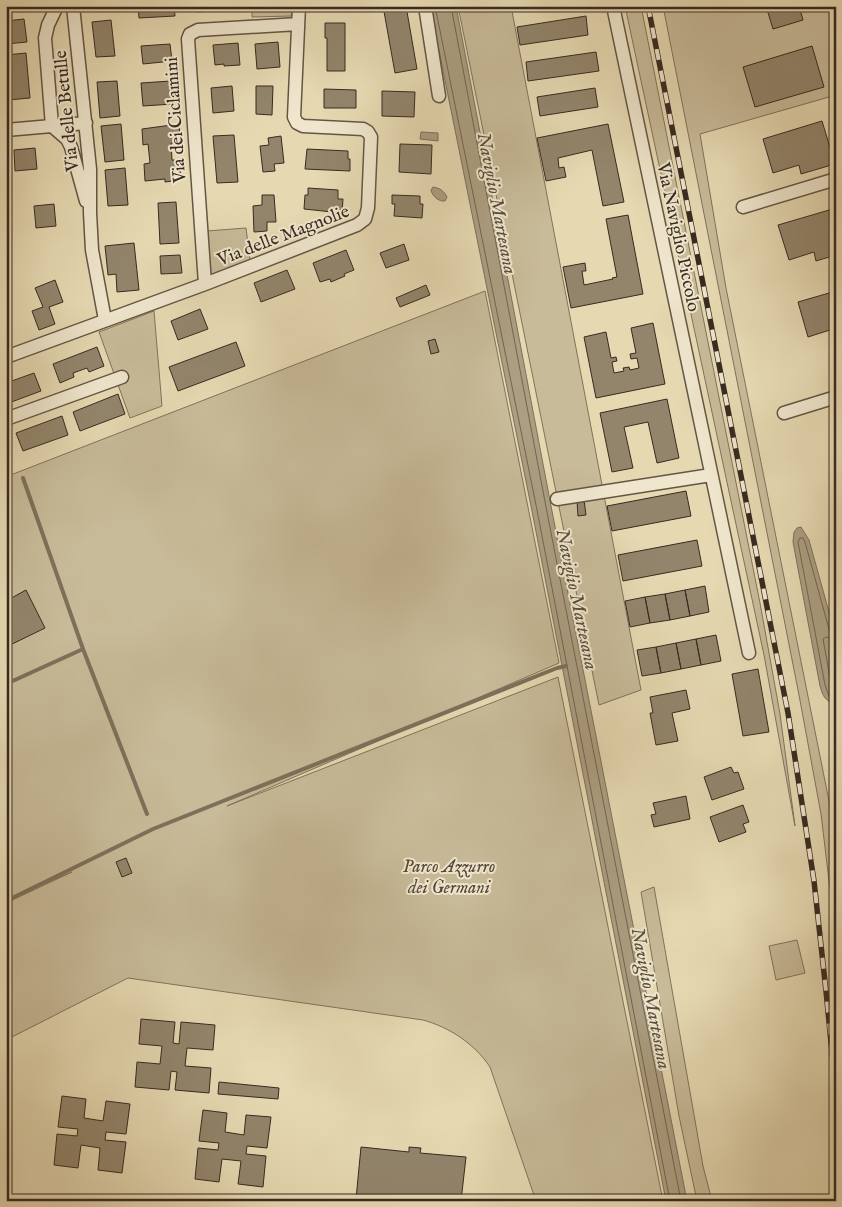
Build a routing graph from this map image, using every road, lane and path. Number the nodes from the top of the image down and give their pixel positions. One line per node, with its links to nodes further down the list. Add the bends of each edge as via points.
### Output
1 (57, 6): 9 (street, Via delle Betulle, via 47,27 45,42)
2 (73, 6): 8 (street, Via delle Betulle)
3 (299, 6): 6 (street, Via delle Magnolie)
4 (425, 6): 7 (street)
5 (613, 6): 21 (street, Via Naviglio Piccolo)
6 (298, 24): 14 (street, Via dei Ciclamini, via 198,30 188,39); 14 (street, Via delle Magnolie, via 294,118 303,126 364,129 368,132 367,215 357,225)
7 (439, 96)
8 (86, 123): 9 (street); 13 (street, Via delle Betulle)
9 (52, 126): 10 (street); 13 (street, Via delle Betulle, via 71,147)
10 (6, 130)
11 (836, 179): 12 (street)
12 (743, 207)
13 (90, 213): 15 (street, Via delle Betulle, via 94,263)
14 (205, 284): 15 (street, Via delle Magnolie)
15 (105, 320): 16 (street, Via delle Magnolie)
16 (6, 357)
17 (122, 377): 20 (street)
18 (836, 397): 19 (street)
19 (784, 413)
20 (6, 419)
21 (712, 475): 22 (street); 23 (street, Via Naviglio Piccolo)
22 (557, 499)
23 (749, 653)

